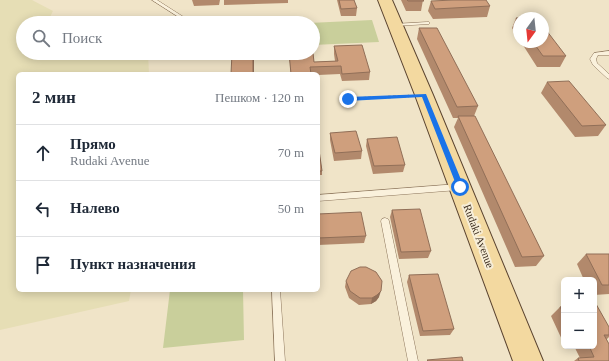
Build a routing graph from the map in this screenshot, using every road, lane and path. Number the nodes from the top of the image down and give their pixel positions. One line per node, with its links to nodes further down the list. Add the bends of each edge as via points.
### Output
1 (154, 0): 3 (lane)
2 (385, 0): 5 (main road, Rudaki Avenue)
3 (180, 16)
4 (427, 23): 5 (lane)
5 (395, 25): 8 (main road, Rudaki Avenue)
6 (609, 53): 7 (lane, via 596,54 593,59)
7 (609, 77)
8 (424, 95): 9 (path); 10 (main road, Rudaki Avenue)
9 (348, 99)
10 (460, 187): 11 (lane); 16 (main road, Rudaki Avenue)
11 (320, 198)
12 (385, 221): 15 (lane)
13 (276, 292): 14 (lane)
14 (280, 361)
15 (413, 361)
16 (528, 361)

